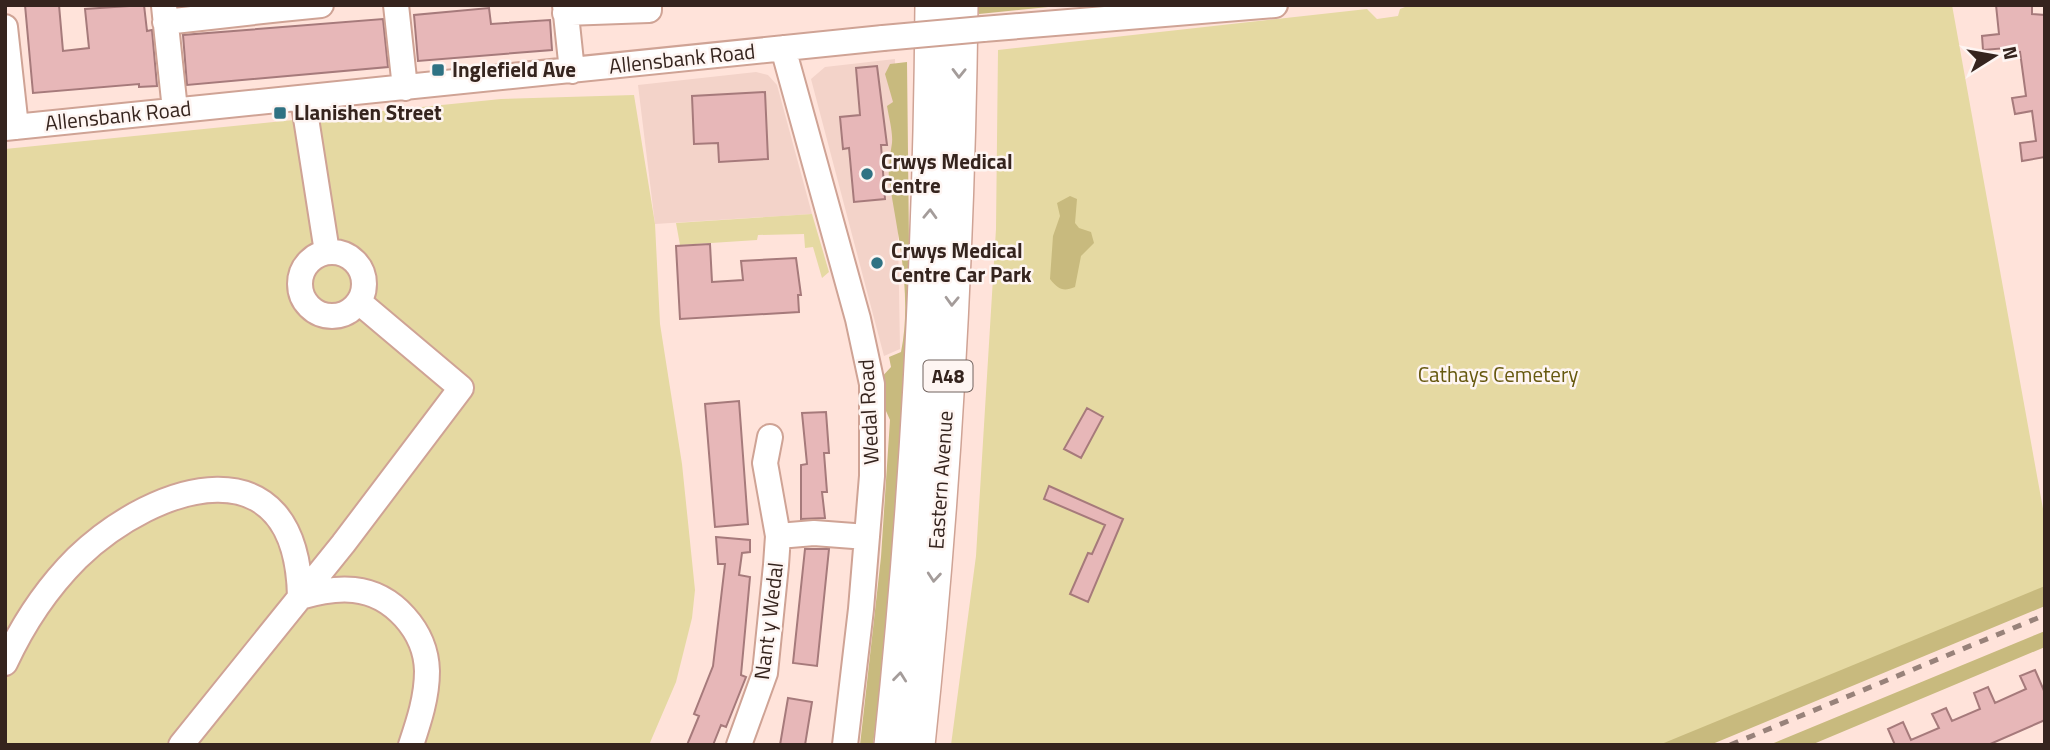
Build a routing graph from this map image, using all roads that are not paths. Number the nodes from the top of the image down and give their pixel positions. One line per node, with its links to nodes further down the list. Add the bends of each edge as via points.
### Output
1 (321, 5): 7 (street)
2 (396, 5): 15 (street)
3 (649, 5): 9 (street, via 649,10)
4 (919, 5): 19 (highway, via 921,80)
5 (933, 5): 19 (highway, Eastern Avenue / A48)
6 (1275, 5): 8 (street, Allensbank Road)
7 (281, 7): 10 (street)
8 (1195, 8): 11 (street, Allensbank Road)
9 (565, 9): 14 (street)
10 (165, 14): 17 (street)
11 (971, 17): 13 (street, Allensbank Road, bridge, via 883,38); 32 (highway, Eastern Avenue / A48, one-way to 32, via 934,579)
12 (5, 27): 18 (street)
13 (783, 48): 14 (street, Allensbank Road); 24 (street, Wedal Road, via 870,369 873,440)
14 (572, 71): 15 (street, Allensbank Road)
15 (405, 88): 16 (street, Allensbank Road)
16 (303, 99): 17 (street, Allensbank Road); 20 (street)
17 (175, 110): 18 (street, Allensbank Road)
18 (10, 128)
19 (932, 144): 31 (highway, Eastern Avenue / A48, one-way to 19, via 910,577)
20 (327, 252): 21 (street, via 348,255 360,267 364,287); 21 (street, via 311,259 301,273 306,302 329,316 348,312)
21 (359, 302): 25 (street, via 461,388)
22 (770, 437): 23 (street, Nant y Wedal, via 765,464)
23 (778, 536): 24 (street, Nant y Wedal); 29 (street, Nant y Wedal, via 765,673)
24 (867, 537): 30 (street, Wedal Road)
25 (300, 597): 26 (street, via 294,543 274,509 258,498 224,488 180,494 146,510 78,558 20,628); 27 (street); 28 (street, via 352,589 369,593 394,605 416,631 427,669 422,712)
26 (5, 663)
27 (181, 745)
28 (411, 745)
29 (739, 745)
30 (845, 745)
31 (892, 745)
32 (917, 745)

